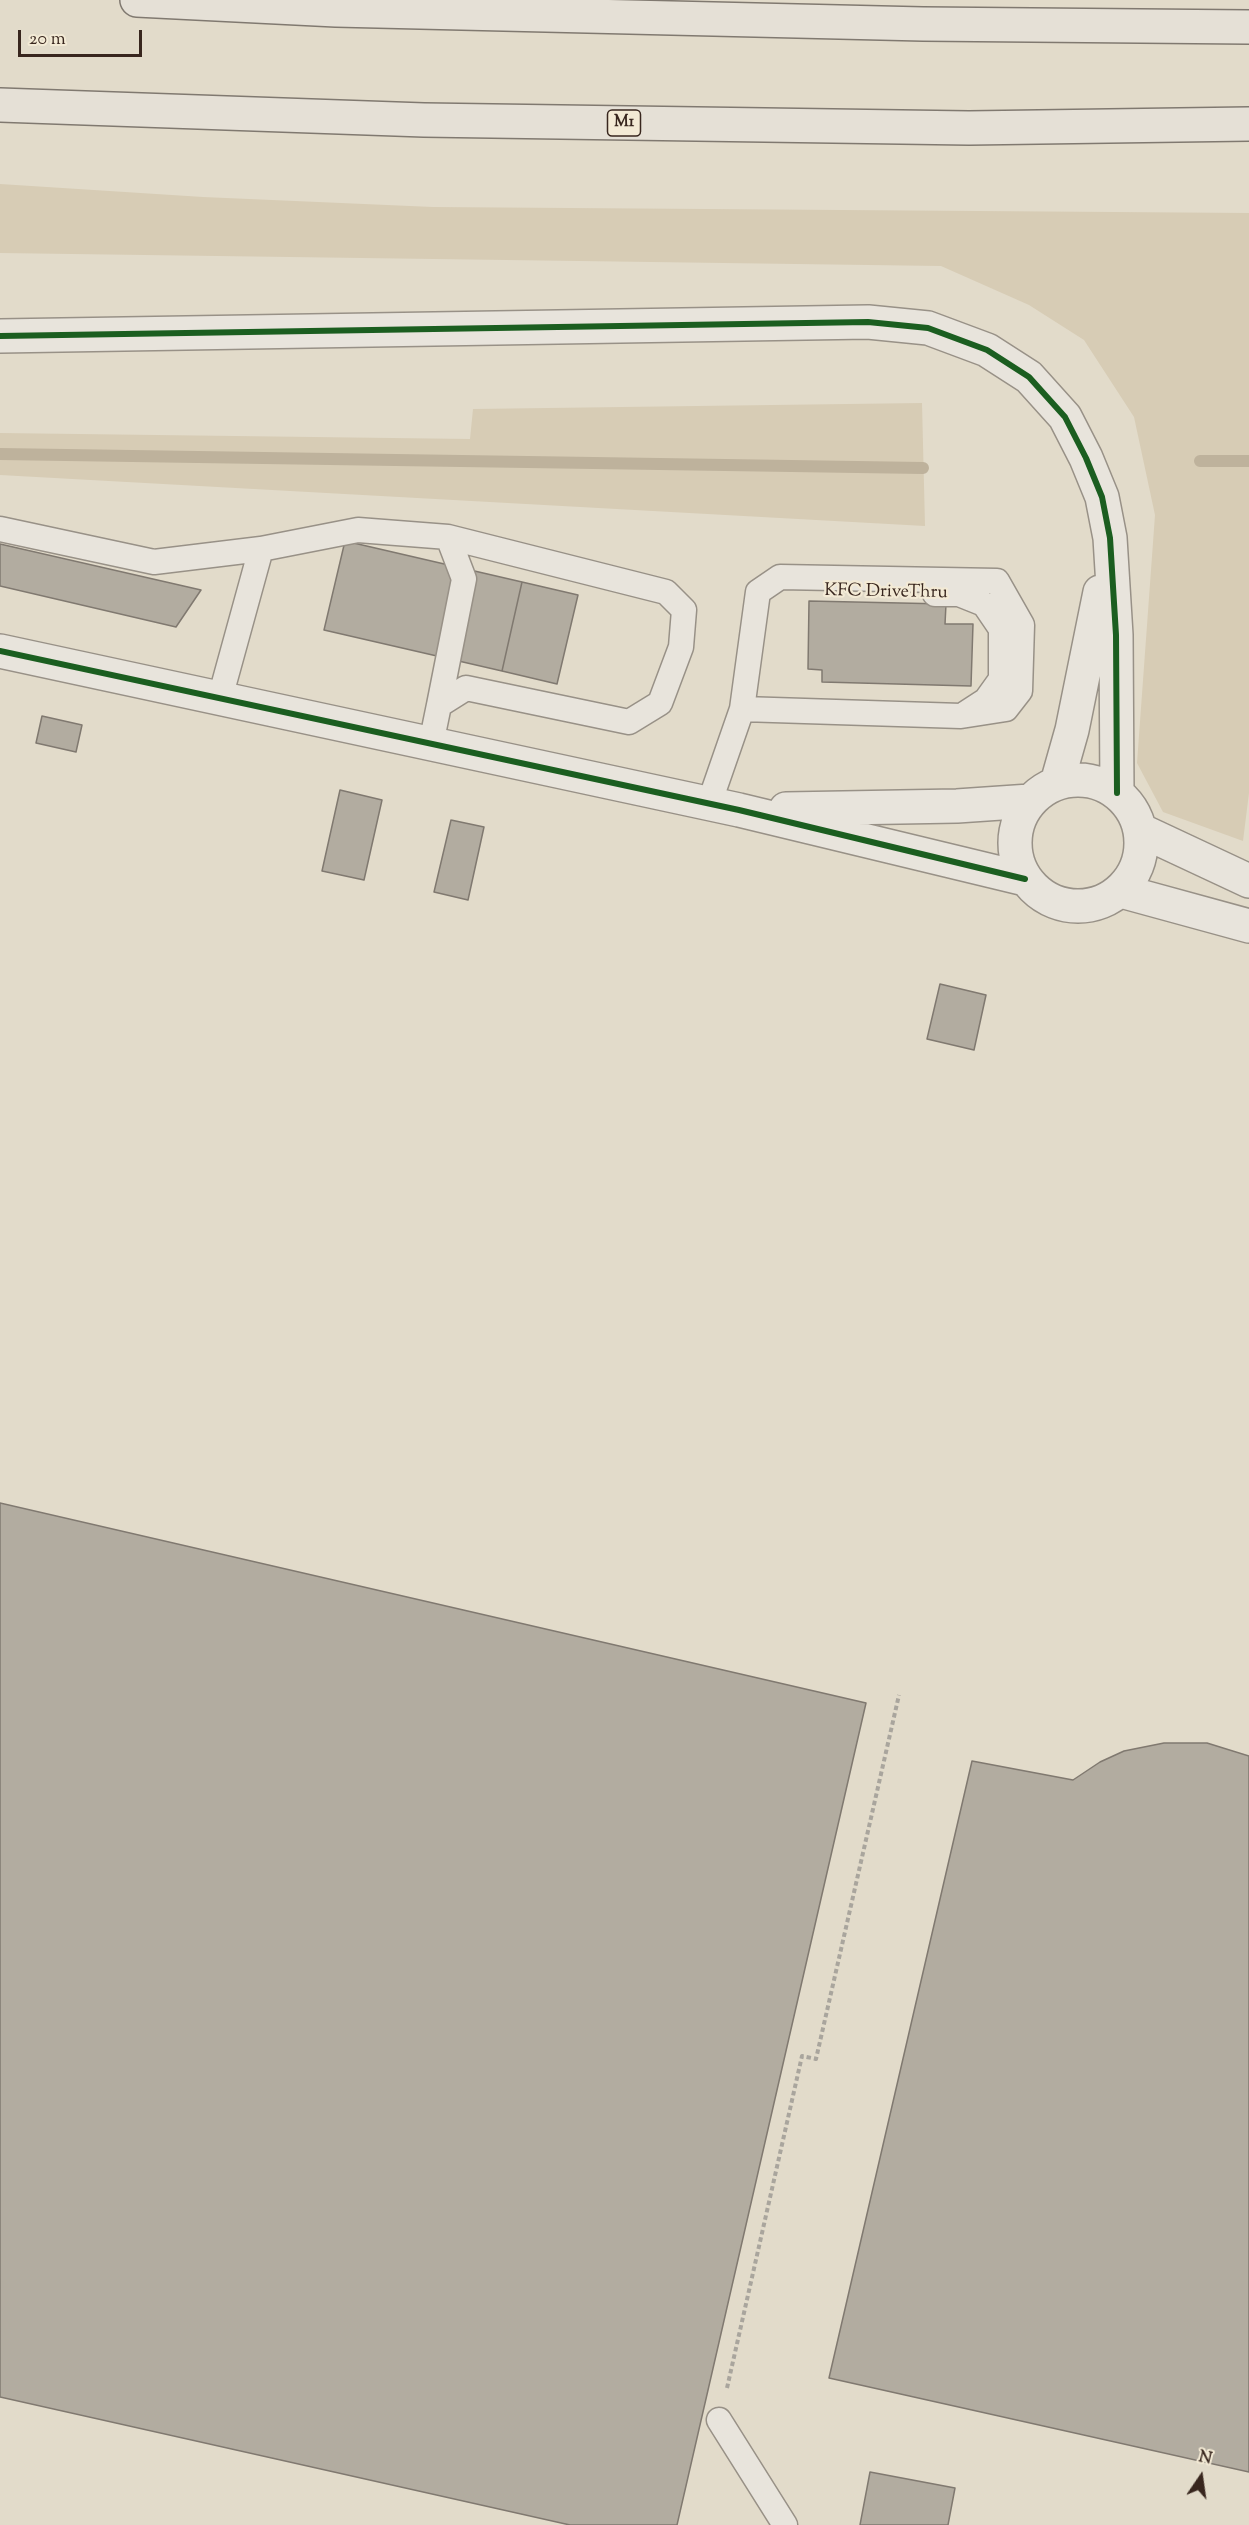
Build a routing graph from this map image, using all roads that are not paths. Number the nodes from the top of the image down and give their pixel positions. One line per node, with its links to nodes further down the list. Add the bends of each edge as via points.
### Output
1 (137, 0): 2 (highway, via 336,10 922,24)
2 (1249, 27)
3 (0, 105): 4 (highway, M1, via 459,121 969,128)
4 (1249, 124)
5 (0, 336): 8 (street, via 868,322 928,328 996,355 1029,377 1065,417 1102,497)
6 (0, 529): 9 (lane, via 154,562)
7 (448, 537): 9 (lane, via 358,530); 12 (lane, via 464,579); 12 (lane, via 666,592 684,610 681,647 660,703 629,722 466,688)
8 (1110, 538): 15 (street, via 1091,644); 16 (street, via 1118,691)
9 (261, 549): 11 (lane)
10 (0, 651): 11 (street)
11 (220, 698): 14 (street)
12 (439, 705): 14 (lane)
13 (742, 710): 13 (lane, via 758,592 780,577 998,581 1022,625 1020,691 1006,709 961,716); 18 (lane)
14 (431, 744): 18 (street)
15 (1057, 783): 16 (street, via 1098,783); 17 (street)
16 (1116, 793): 19 (street, via 1132,810)
17 (1030, 801): 18 (street, via 957,806); 20 (street, via 1018,819 1014,840 1016,861)
18 (724, 807): 20 (street)
19 (1140, 830): 21 (street); 22 (street, via 1139,859)
20 (1024, 879): 22 (street, via 1039,894 1073,907 1089,906)
21 (1249, 881)
22 (1121, 891): 23 (street)
23 (1249, 926)
24 (719, 2420): 25 (lane)
25 (785, 2525)

